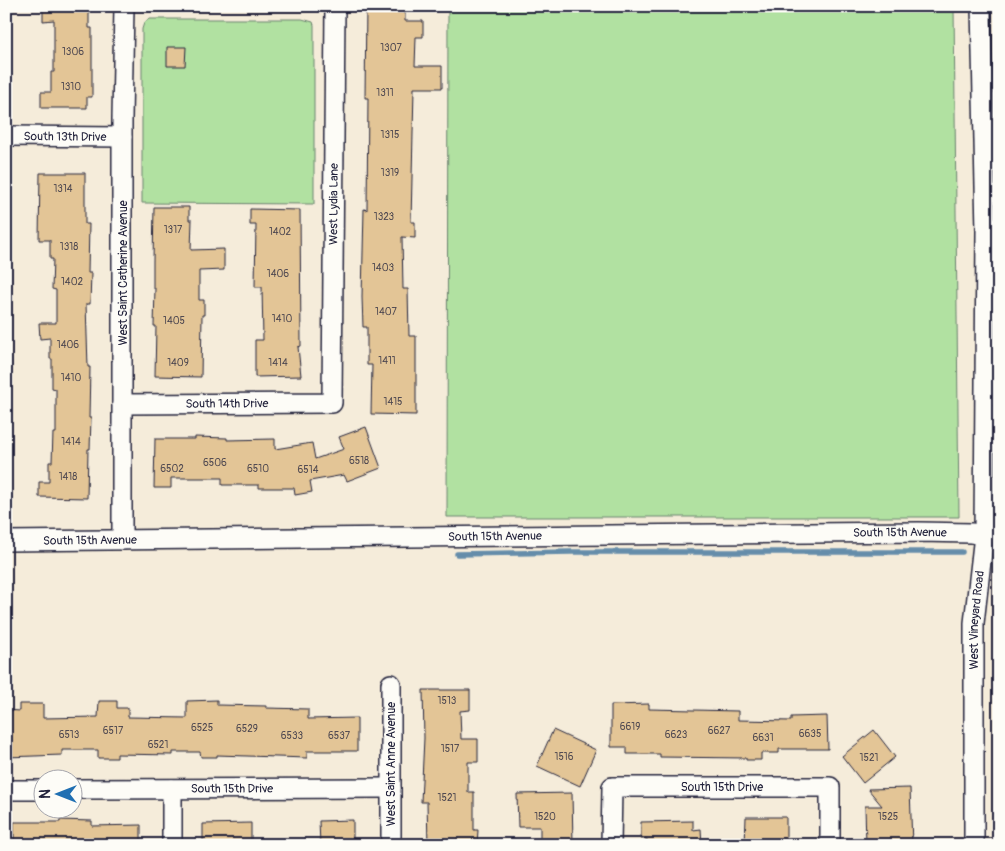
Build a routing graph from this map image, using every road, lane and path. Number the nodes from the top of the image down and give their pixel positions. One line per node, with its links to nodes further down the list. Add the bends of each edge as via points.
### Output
1 (124, 6): 5 (street, West Saint Catherine Avenue)
2 (335, 6): 6 (street, West Lydia Lane)
3 (981, 6): 10 (street, West Vineyard Road)
4 (6, 136): 5 (street, South 13th Drive)
5 (122, 137): 7 (street, West Saint Catherine Avenue)
6 (332, 403): 7 (street, South 14th Drive)
7 (122, 404): 8 (street, West Saint Catherine Avenue)
8 (122, 540): 9 (street, South 15th Avenue); 10 (street, South 15th Avenue, via 919,532 971,533)
9 (6, 541)
10 (988, 546): 21 (street, West Vineyard Road, via 974,622)
11 (391, 684): 12 (street, West Saint Anne Avenue)
12 (391, 788): 13 (street, South 15th Drive); 18 (street, West Saint Anne Avenue)
13 (172, 789): 16 (street, South 15th Drive); 17 (street)
14 (6, 790): 15 (street)
15 (32, 790)
16 (82, 790)
17 (172, 845)
18 (391, 845)
19 (611, 845): 20 (street, South 15th Drive, via 612,787 830,787)
20 (830, 845)
21 (974, 845)

